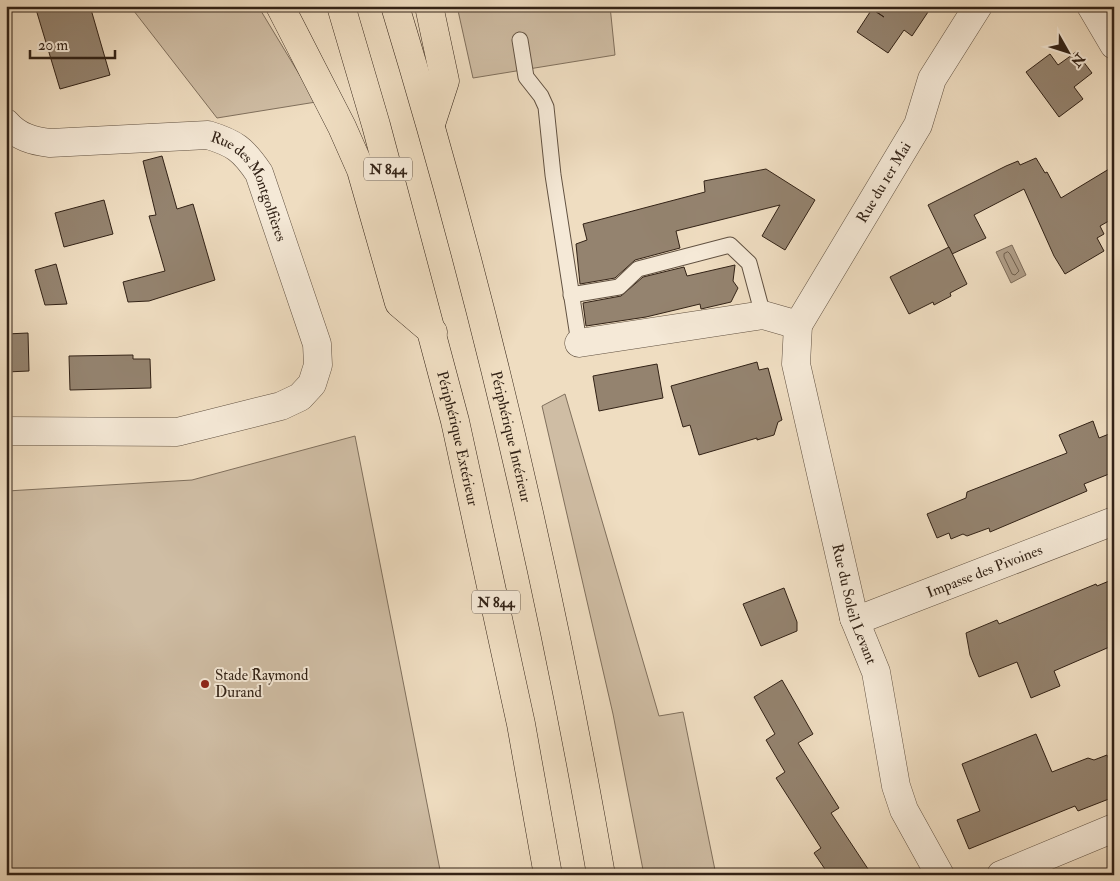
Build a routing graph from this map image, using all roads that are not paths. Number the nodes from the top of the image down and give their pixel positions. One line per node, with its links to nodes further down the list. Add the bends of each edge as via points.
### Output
1 (280, 6): 14 (highway, via 361,170 398,303)
2 (341, 6): 14 (highway, Périphérique Extérieur / N 844)
3 (395, 6): 10 (highway, Périphérique Intérieur)
4 (429, 6): 10 (highway, via 446,81)
5 (978, 6): 13 (street, Rue du 1er Mai, via 932,79 918,125)
6 (1091, 6): 8 (street)
7 (520, 40): 11 (lane, via 526,77 546,107)
8 (1114, 45)
9 (6, 123): 16 (street, Rue des Montgolfières, via 32,141 50,143 208,135 228,141 247,155 259,173 317,344 318,365 312,384 300,397 281,406 177,432)
10 (431, 124): 21 (highway, Périphérique Intérieur, via 476,289 535,540)
11 (571, 295): 12 (lane, via 619,286 638,269 730,244 749,263); 15 (lane)
12 (763, 315): 13 (street); 15 (street)
13 (798, 325): 18 (street, Rue du Soleil Levant, via 796,364)
14 (433, 332): 20 (highway, Périphérique Extérieur / N 844, via 494,594)
15 (579, 344)
16 (6, 431)
17 (1114, 521): 18 (street, Impasse des Pivoines, via 868,616)
18 (854, 618): 22 (street, Rue du Soleil Levant, via 876,672 896,786 904,810)
19 (1114, 828): 23 (street)
20 (548, 875)
21 (601, 875)
22 (940, 875)
23 (1002, 875)

